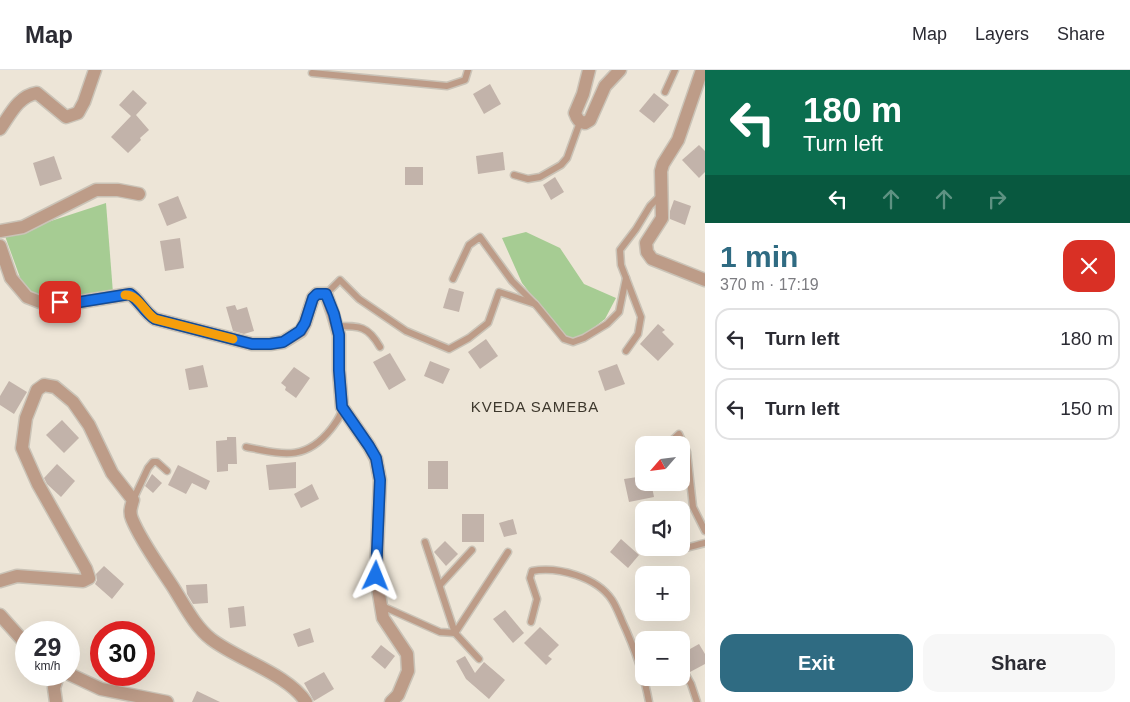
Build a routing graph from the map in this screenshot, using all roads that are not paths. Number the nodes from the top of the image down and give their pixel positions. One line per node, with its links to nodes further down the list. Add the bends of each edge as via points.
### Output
1 (95, 70): 10 (street, via 78,113 66,117 37,93 28,95 17,104)
2 (468, 70): 6 (lane, via 464,80 447,86)
3 (589, 70): 9 (street, via 575,113)
4 (620, 70): 9 (street, via 605,86 590,120)
5 (675, 70): 8 (lane)
6 (312, 73)
7 (703, 73): 13 (street, via 678,140 661,171)
8 (665, 92)
9 (580, 122): 11 (lane, via 568,158 562,165 540,177 528,179)
10 (0, 129)
11 (514, 175)
12 (139, 194): 14 (street, via 96,190 23,227)
13 (662, 194): 17 (lane, via 620,250); 18 (street, via 662,218 646,244 647,252 652,259 664,265)
14 (0, 231)
15 (0, 246): 19 (street, via 11,278 27,297 40,302 80,302 130,294 155,319 252,344 283,342 300,331 313,298 317,294)
16 (452, 278): 20 (lane, via 469,246 480,237 512,281)
17 (626, 278): 20 (lane, via 618,312 608,324 573,342 564,339); 23 (lane, via 641,317 638,334)
18 (705, 280)
19 (326, 294): 20 (lane, via 340,280 359,299 406,332 449,349 488,323 499,292); 21 (street)
20 (536, 305)
21 (337, 326): 22 (lane, via 358,326 372,334); 24 (street)
22 (380, 347)
23 (626, 351)
24 (342, 407): 25 (lane, via 341,416 322,441 308,450 284,454); 37 (street, via 376,458 380,480 376,576)
25 (246, 447)
26 (167, 471): 28 (lane, via 153,462)
27 (690, 485): 29 (lane, via 692,507)
28 (133, 500): 35 (street, via 112,472 89,425 73,402 55,387 44,386 37,390 26,418 22,448 89,578 83,581 17,576); 48 (street, via 132,518 194,620 210,638 281,680)
29 (705, 531)
30 (425, 542): 36 (lane)
31 (705, 543): 32 (lane)
32 (690, 547)
33 (472, 550): 36 (lane)
34 (508, 552): 41 (lane)
35 (0, 581)
36 (440, 585): 41 (lane)
37 (381, 606): 41 (lane, via 440,632); 49 (street, via 383,618 407,654 408,671 398,695)
38 (0, 615): 40 (street)
39 (531, 622): 50 (lane, via 537,599 530,578 532,570 554,569 594,584 611,599 630,639 646,683)
40 (15, 632)
41 (455, 633): 42 (lane)
42 (479, 659)
43 (80, 679): 47 (street, via 101,689)
44 (690, 682): 51 (lane)
45 (55, 686): 46 (street)
46 (56, 702)
47 (167, 702)
48 (306, 702)
49 (391, 702)
50 (649, 702)
51 (697, 702)

